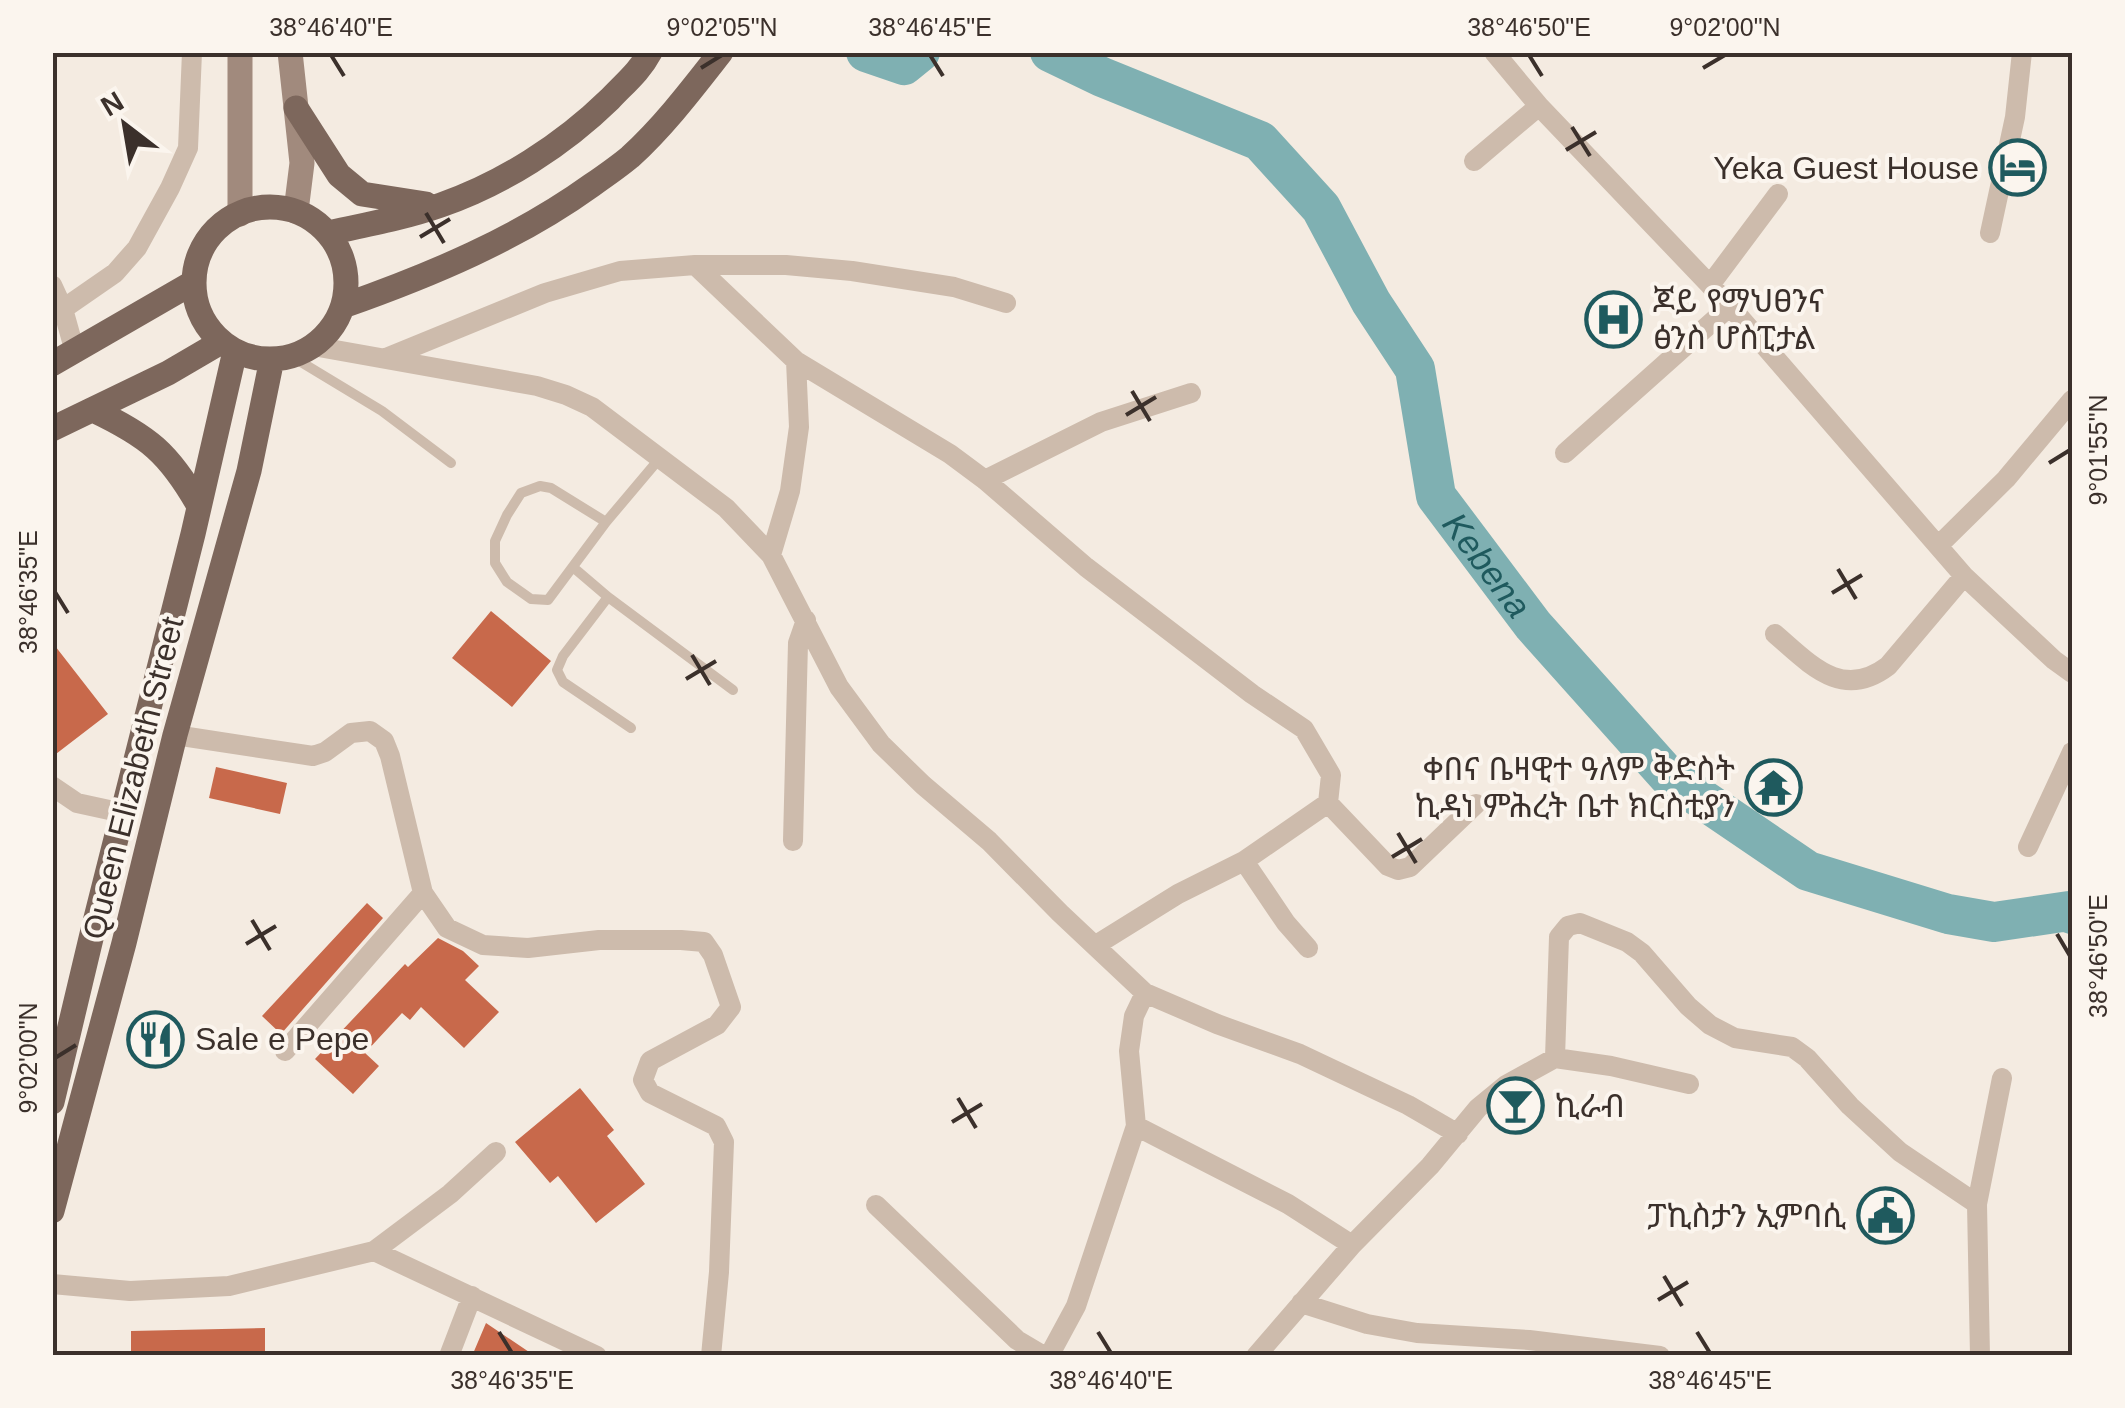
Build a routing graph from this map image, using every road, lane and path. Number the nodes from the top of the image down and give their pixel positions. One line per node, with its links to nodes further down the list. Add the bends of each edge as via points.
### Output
1 (192, 52): 24 (street, via 188,148 170,188 137,248 115,273)
2 (240, 52): 14 (main road)
3 (290, 52): 9 (main road)
4 (650, 52): 12 (main road, via 594,114 540,155)
5 (1494, 52): 8 (street)
6 (2022, 52): 16 (street, via 2016,117)
7 (718, 56): 22 (main road, via 628,159 561,208 476,253)
8 (1540, 106): 10 (street); 20 (street)
9 (296, 108): 12 (main road, via 339,175 362,194); 13 (main road, via 302,163)
10 (1474, 161)
11 (1778, 194): 20 (street)
12 (441, 206): 15 (main road)
13 (296, 212): 14 (main road, via 258,208); 15 (main road)
14 (240, 214): 18 (main road, via 208,240)
15 (328, 233): 22 (main road, via 342,255)
16 (1990, 233)
17 (695, 265): 21 (street, via 852,271 954,286); 28 (street, via 620,271 546,293); 29 (street)
18 (194, 282): 25 (main road, via 206,326); 27 (main road)
19 (52, 285): 24 (street)
20 (1710, 285): 23 (street)
21 (1006, 304)
22 (343, 306): 26 (main road, via 331,328)
23 (1730, 306): 34 (street); 40 (street)
24 (64, 309): 27 (street)
25 (228, 347): 26 (main road, via 253,358); 32 (main road); 38 (main road, Queen Elizabeth Street)
26 (292, 354): 28 (street); 36 (lane); 50 (main road, Queen Elizabeth Street, via 249,471)
27 (64, 358)
28 (386, 358): 35 (street, via 566,395)
29 (796, 360): 37 (street); 41 (street, via 799,427)
30 (1190, 393): 37 (street, via 1100,422)
31 (2072, 400): 40 (street)
32 (93, 410): 33 (main road); 38 (main road, via 159,450)
33 (52, 429)
34 (1565, 454)
35 (660, 458): 39 (lane); 41 (street, via 726,508)
36 (451, 463)
37 (985, 480): 53 (street, via 1086,567 1304,729 1330,775)
38 (200, 506): 55 (main road, Queen Elizabeth Street)
39 (606, 522): 42 (lane); 42 (lane, via 551,488 521,493 495,540 495,564 531,599 548,600)
40 (1938, 546): 43 (street)
41 (771, 555): 45 (street)
42 (574, 568): 44 (lane)
43 (1964, 576): 46 (street, via 1888,666 1867,678 1843,680 1815,669); 47 (street)
44 (608, 598): 48 (lane); 49 (lane, via 557,670 563,682)
45 (806, 620): 56 (street, via 798,643); 60 (street, via 839,686 881,744)
46 (1774, 634)
47 (2072, 673)
48 (733, 690)
49 (631, 728)
50 (175, 735): 59 (street, via 313,756 351,733 370,731 390,756); 73 (main road, Queen Elizabeth Street)
51 (2072, 752): 57 (street)
52 (52, 786): 55 (street, via 76,803)
53 (1328, 803): 54 (street, via 1398,870 1410,867); 58 (street)
54 (1476, 804)
55 (123, 813): 67 (main road, Queen Elizabeth Street)
56 (793, 841)
57 (2028, 847)
58 (1244, 861): 60 (street); 61 (street)
59 (423, 894): 63 (street); 82 (street, via 447,928 483,945 681,940 704,942 713,955 730,1007 717,1025 650,1062 643,1080 650,1094 716,1126 724,1142)
60 (1096, 945): 62 (street)
61 (1308, 948)
62 (1145, 993): 68 (street, via 1130,1051); 69 (street, via 1300,1054)
63 (285, 1052)
64 (1555, 1058): 66 (street); 69 (street, via 1506,1085); 71 (street, via 1560,937 1580,923 1642,953 1710,1024 1735,1038 1792,1047 1900,1152)
65 (2002, 1078): 71 (street)
66 (1689, 1084)
67 (54, 1092)
68 (1136, 1126): 74 (street, via 1288,1204); 83 (street, via 1076,1306)
69 (1458, 1134): 74 (street)
70 (496, 1152): 75 (street)
71 (1977, 1204): 86 (street)
72 (876, 1205): 79 (street)
73 (52, 1211)
74 (1352, 1245): 78 (street)
75 (374, 1250): 76 (street, via 229,1286 130,1291); 77 (street)
76 (52, 1284)
77 (472, 1296): 80 (street); 81 (street)
78 (1301, 1303): 84 (street); 85 (street, via 1418,1333)
79 (1011, 1348): 83 (street)
80 (449, 1356)
81 (597, 1356)
82 (711, 1356)
83 (1047, 1356)
84 (1256, 1356)
85 (1660, 1356)
86 (1980, 1356)

